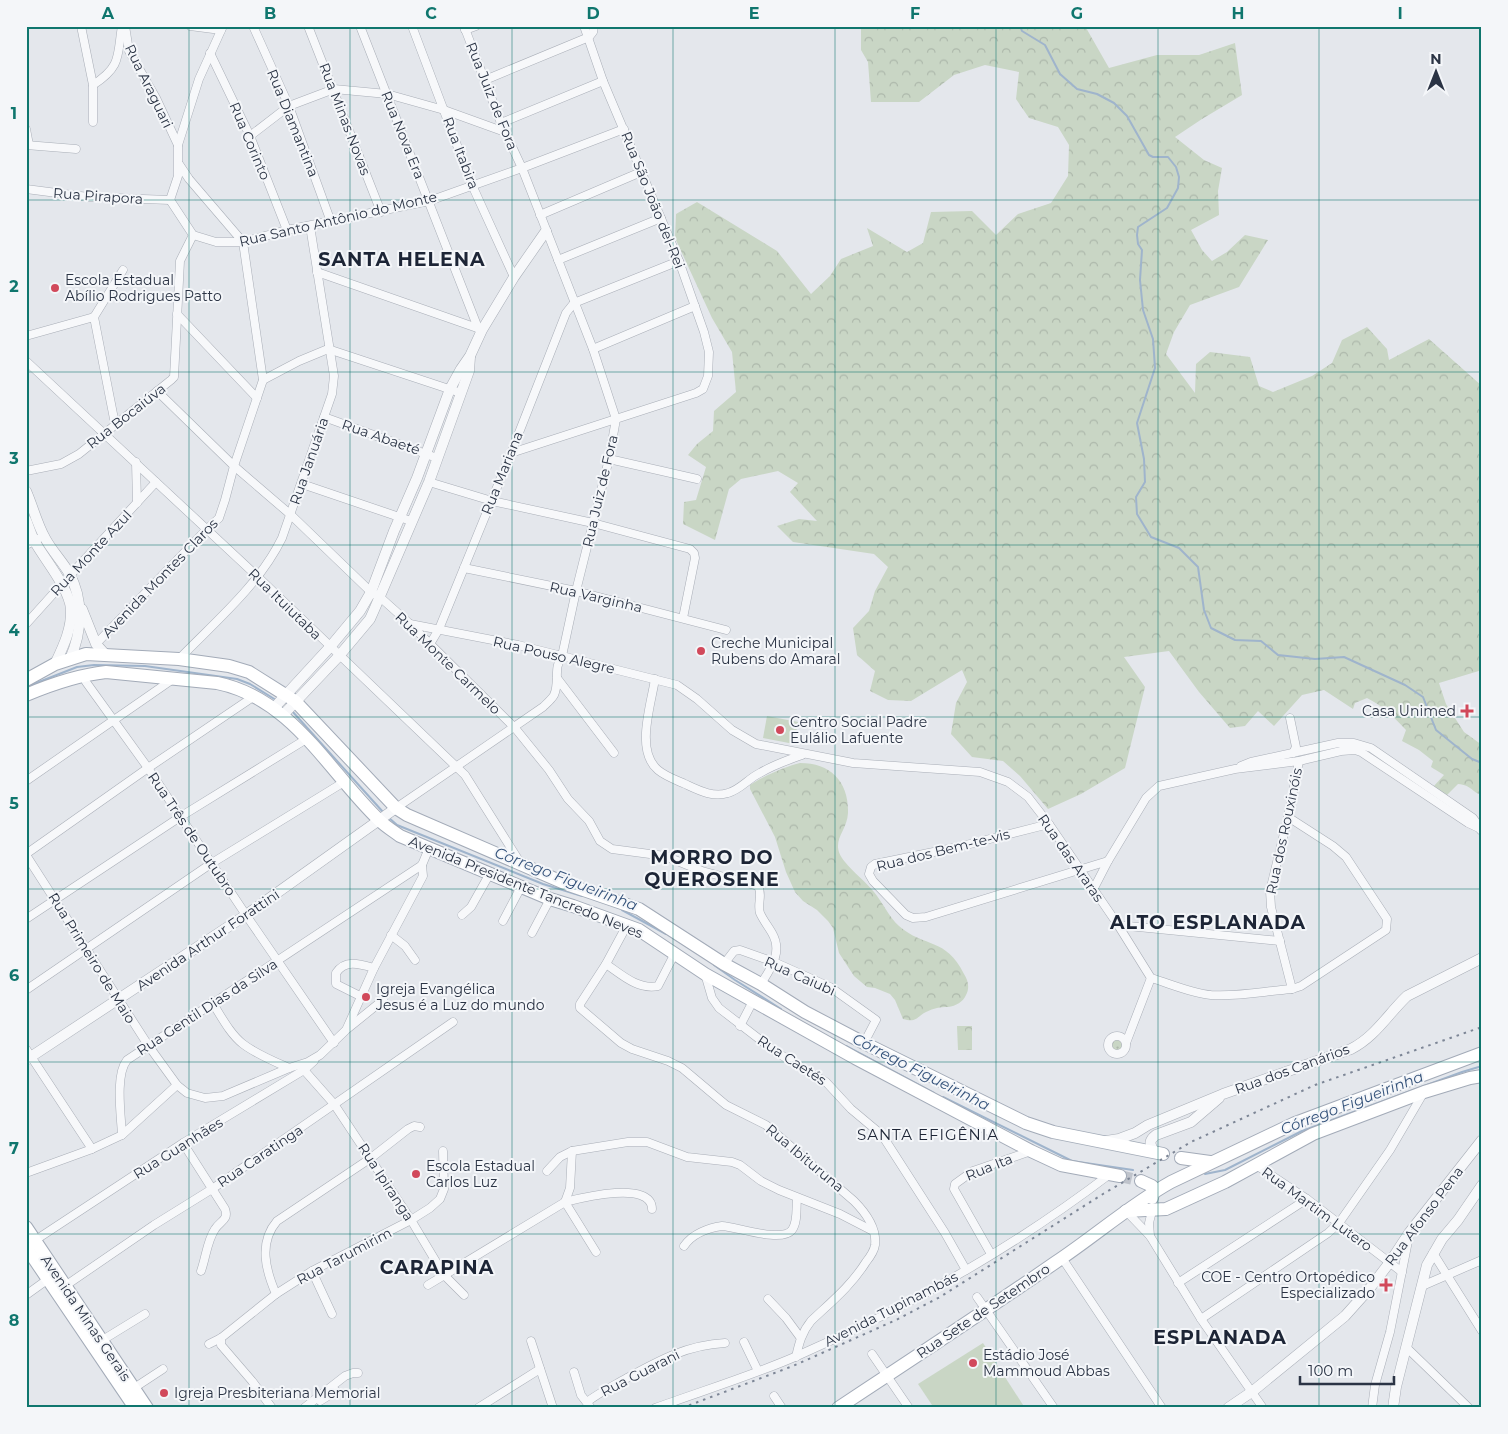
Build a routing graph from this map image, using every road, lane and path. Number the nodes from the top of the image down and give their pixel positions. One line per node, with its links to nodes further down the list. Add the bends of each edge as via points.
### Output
1 (81, 26): 17 (street)
2 (124, 26): 17 (street, via 117,60 104,78); 29 (street, Rua Araguari, via 129,51)
3 (190, 26): 11 (street)
4 (253, 26): 20 (street, Rua Diamantina)
5 (308, 26): 18 (street, Rua Minas Novas)
6 (360, 26): 19 (street, Rua Nova Era)
7 (412, 26): 21 (street, Rua Itabira)
8 (476, 26): 12 (street)
9 (584, 26): 13 (street, Rua São João del-Rei)
10 (594, 26): 13 (street)
11 (222, 28): 14 (street)
12 (465, 28): 15 (street, Rua Juiz de Fora)
13 (589, 37): 15 (street); 16 (street, Rua São João del-Rei)
14 (210, 53): 27 (street, Rua Corinto); 29 (street)
15 (485, 80): 23 (street, Rua Juiz de Fora)
16 (604, 81): 23 (street); 25 (street, Rua São João del-Rei)
17 (93, 85): 22 (street)
18 (334, 89): 19 (street); 20 (street); 38 (street, Rua Minas Novas)
19 (387, 94): 21 (street); 37 (street, Rua Nova Era)
20 (289, 106): 27 (street); 41 (street, Rua Diamantina)
21 (444, 110): 26 (street); 34 (street, Rua Itabira)
22 (92, 122)
23 (501, 123): 26 (street, Rua Juiz de Fora)
24 (26, 129): 28 (street)
25 (624, 129): 32 (street, Rua Santo Antônio do Monte); 33 (street, Rua São João del-Rei)
26 (505, 132): 32 (street, Rua Juiz de Fora)
27 (250, 136): 43 (street, Rua Corinto)
28 (28, 145): 30 (street)
29 (178, 145): 31 (street)
30 (76, 148)
31 (179, 164): 36 (street); 46 (street)
32 (522, 168): 34 (street, Rua Santo Antônio do Monte); 39 (street, Rua Juiz de Fora)
33 (641, 172): 39 (street); 40 (street, Rua São João del-Rei)
34 (472, 185): 37 (street, Rua Santo Antônio do Monte); 51 (street, Rua Itabira)
35 (26, 189): 36 (street, Rua Pirapora, via 88,197)
36 (170, 200): 45 (street)
37 (429, 201): 38 (street, Rua Santo Antônio do Monte); 56 (street, Rua Nova Era)
38 (381, 212): 41 (street, Rua Santo Antônio do Monte)
39 (540, 215): 44 (street, Rua Juiz de Fora)
40 (661, 218): 47 (street); 48 (street, Rua São João del-Rei)
41 (331, 222): 42 (street, Rua Santo Antônio do Monte)
42 (310, 226): 43 (street, Rua Santo Antônio do Monte); 50 (street, Rua Januária)
43 (287, 230): 46 (street, Rua Santo Antônio do Monte)
44 (546, 231): 47 (street, Rua Juiz de Fora); 51 (street)
45 (193, 235): 46 (street, Rua Santo Antônio do Monte, via 216,242); 54 (street, Rua Bocaiúva, via 180,261)
46 (243, 242): 62 (street)
47 (558, 260): 52 (street, Rua Juiz de Fora)
48 (679, 261): 52 (street); 53 (street, Rua São João del-Rei)
49 (123, 270): 55 (street)
50 (317, 272): 56 (street); 58 (street, Rua Januária)
51 (514, 277): 56 (street)
52 (574, 303): 59 (street, Rua Juiz de Fora); 72 (street, Rua Mariana, via 561,322)
53 (695, 306): 59 (street); 68 (street, Rua São João del-Rei, via 709,352 708,376 703,389)
54 (177, 314): 64 (street, Rua Bocaiúva, via 174,377); 66 (street)
55 (94, 317): 57 (street); 69 (street)
56 (480, 329): 60 (street)
57 (26, 336)
58 (328, 349): 62 (street); 63 (street); 67 (street, Rua Januária, via 334,386)
59 (593, 349): 68 (street, Rua Juiz de Fora)
60 (470, 356): 63 (street); 65 (street, via 469,372)
61 (26, 361): 70 (street, Rua Ituiutaba)
62 (264, 380): 66 (street, Avenida Montes Claros)
63 (450, 389): 65 (street); 71 (street)
64 (157, 391): 69 (street, Rua Bocaiúva); 76 (street, Rua Monte Carmelo)
65 (461, 393): 73 (street)
66 (257, 398): 76 (street, Avenida Montes Claros)
67 (324, 418): 71 (street, Rua Abaeté); 81 (street, Rua Januária)
68 (616, 419): 72 (street); 74 (street, Rua Juiz de Fora)
69 (115, 424): 70 (street, Rua Bocaiúva)
70 (104, 432): 75 (street, Rua Ituiutaba); 77 (street, Rua Bocaiúva, via 79,454 61,464)
71 (426, 453): 73 (street, Rua Abaeté); 86 (street)
72 (511, 453): 83 (street, Rua Mariana)
73 (437, 458): 80 (street)
74 (609, 458): 78 (street); 89 (street, Rua Juiz de Fora)
75 (136, 462): 79 (street, Rua Ituiutaba); 84 (street)
76 (234, 466): 85 (street, Rua Monte Carmelo); 90 (street, Avenida Montes Claros, via 219,518)
77 (26, 471)
78 (697, 479)
79 (156, 482): 84 (street, Rua Monte Azul); 90 (street, Rua Ituiutaba)
80 (429, 482): 83 (street); 88 (street)
81 (302, 484): 85 (street, Rua Januária); 86 (street)
82 (26, 491): 91 (street)
83 (492, 501): 89 (street); 93 (street, Rua Mariana)
84 (137, 503): 94 (street, Rua Monte Azul)
85 (291, 515): 95 (street, Rua Januária, via 273,557); 98 (street, Rua Monte Carmelo)
86 (400, 518): 88 (street); 98 (street)
87 (26, 520): 92 (street)
88 (411, 521): 99 (street)
89 (593, 523): 97 (street, Rua Juiz de Fora); 101 (street, via 690,549 694,553)
90 (206, 530): 95 (street, Rua Ituiutaba); 106 (street, Avenida Montes Claros)
91 (45, 538): 92 (street); 94 (street)
92 (30, 543): 96 (street)
93 (464, 568): 97 (street, Rua Varginha); 104 (street, Rua Mariana)
94 (70, 575): 96 (street, Rua Monte Azul); 100 (street)
95 (258, 577): 108 (street, Rua Ituiutaba); 113 (street, Rua Januária)
96 (62, 584): 102 (street, Rua Monte Azul); 114 (street, via 71,607 70,620)
97 (576, 590): 101 (street, Rua Varginha); 111 (street, Rua Juiz de Fora)
98 (371, 592): 99 (street, Rua Monte Carmelo); 108 (street, via 360,611)
99 (381, 598): 103 (street, Rua Monte Carmelo); 110 (street, via 370,619)
100 (79, 601): 106 (street); 112 (street, via 77,643)
101 (682, 618): 105 (street, Rua Varginha)
102 (26, 624)
103 (410, 624): 104 (street, Rua Pouso Alegre); 107 (street, Rua Monte Carmelo)
104 (439, 629): 107 (street, Rua Mariana); 111 (street, Rua Pouso Alegre)
105 (726, 630)
106 (96, 644): 109 (street)
107 (430, 644): 126 (street, Rua Monte Carmelo)
108 (330, 647): 110 (street, Rua Ituiutaba); 122 (street)
109 (105, 654): 112 (main road, Avenida Presidente Tancredo Neves, via 86,654); 113 (main road, Avenida Presidente Tancredo Neves)
110 (339, 656): 122 (street); 134 (street, Rua Ituiutaba)
111 (562, 656): 116 (street, Rua Juiz de Fora, via 558,662); 118 (street, Rua Pouso Alegre)
112 (70, 659): 114 (main road, Avenida Presidente Tancredo Neves)
113 (180, 659): 122 (main road, Avenida Presidente Tancredo Neves, via 250,672)
114 (55, 664): 119 (main road, Avenida Presidente Tancredo Neves)
115 (84, 676): 117 (main road, Avenida Presidente Tancredo Neves, via 106,672); 120 (main road, Avenida Presidente Tancredo Neves, via 63,680); 125 (street, Rua Três de Outubro)
116 (557, 678): 126 (street, Rua Juiz de Fora, via 554,695); 130 (street)
117 (172, 679): 121 (main road, Avenida Presidente Tancredo Neves, via 230,686); 125 (street)
118 (655, 679): 131 (street, Rua Pouso Alegre, via 677,685 749,742); 131 (street, via 646,748 648,757 660,772 701,792 726,794 758,774)
119 (26, 680)
120 (26, 695)
121 (253, 697): 123 (main road, Avenida Presidente Tancredo Neves); 133 (street)
122 (291, 698): 123 (street); 138 (main road, Avenida Presidente Tancredo Neves)
123 (278, 712): 127 (main road, Avenida Presidente Tancredo Neves)
124 (1290, 718): 129 (street)
125 (113, 721): 133 (street, Rua Três de Outubro); 136 (street)
126 (514, 728): 134 (street, Rua Juiz de Fora); 169 (street, Rua Monte Carmelo, via 606,846 665,856 702,871 758,886 761,891 760,914 777,947)
127 (308, 738): 137 (main road, Avenida Presidente Tancredo Neves); 139 (street)
128 (1356, 747): 129 (street, via 1338,743); 132 (street); 142 (street)
129 (1296, 750): 135 (street)
130 (614, 753)
131 (803, 754): 141 (street, Rua das Araras, via 853,763 980,772 1008,782 1028,797)
132 (1299, 761): 135 (street); 140 (street, Rua dos Rouxinóis)
133 (148, 768): 139 (street, Rua Três de Outubro); 144 (street)
134 (457, 768): 138 (street, Rua Juiz de Fora); 148 (street, Rua Ituiutaba, via 475,790)
135 (1235, 769): 145 (street, via 1168,783 1152,791)
136 (26, 781)
137 (344, 782): 138 (main road, Avenida Presidente Tancredo Neves); 146 (street)
138 (387, 815): 143 (main road, Avenida Presidente Tancredo Neves, via 400,836); 148 (main road, Avenida Presidente Tancredo Neves, via 426,825); 155 (street, Avenida Arthur Forattini)
139 (180, 817): 146 (street, Rua Três de Outubro); 154 (street)
140 (1288, 817): 163 (street, Rua dos Rouxinóis, via 1270,892); 176 (street, via 1346,857 1387,919 1388,926 1310,981)
141 (1048, 824): 149 (street, Rua das Araras); 149 (street, Rua dos Bem-te-vis, via 875,864 869,870 870,877 906,915 920,918)
142 (1481, 829)
143 (429, 848): 147 (street); 150 (main road, Avenida Presidente Tancredo Neves)
144 (26, 855): 154 (street, Rua Primeiro de Maio)
145 (1108, 861): 149 (street); 152 (street)
146 (212, 863): 155 (street, Rua Três de Outubro); 164 (street)
147 (422, 865): 162 (street, via 423,876); 167 (street, Rua Gentil Dias da Silva)
148 (522, 866): 171 (main road, Avenida Presidente Tancredo Neves, via 639,909)
149 (1079, 870): 152 (street, Rua das Araras)
150 (489, 875): 151 (main road, Avenida Presidente Tancredo Neves); 156 (street, via 471,907)
151 (521, 888): 153 (main road, Avenida Presidente Tancredo Neves); 158 (street)
152 (1093, 890): 160 (street, Rua das Araras)
153 (550, 899): 159 (main road, Avenida Presidente Tancredo Neves); 161 (street)
154 (55, 900): 157 (street); 164 (street, Rua Primeiro de Maio)
155 (246, 915): 167 (street, Rua Três de Outubro); 179 (street, Avenida Arthur Forattini)
156 (462, 915)
157 (26, 919)
158 (503, 920)
159 (627, 924): 165 (main road, Avenida Presidente Tancredo Neves); 170 (street)
160 (1118, 925): 163 (street); 174 (street, Rua das Araras)
161 (532, 933)
162 (391, 935): 168 (street); 172 (street)
163 (1280, 941): 176 (street, Rua dos Rouxinóis)
164 (87, 949): 177 (street); 179 (street, Rua Primeiro de Maio)
165 (675, 953): 170 (street, via 658,986 637,984); 173 (main road, Avenida Presidente Tancredo Neves)
166 (1482, 958): 199 (street, Rua dos Canários, via 1407,996 1362,1043 1351,1049)
167 (277, 960): 182 (street, Rua Gentil Dias da Silva); 186 (street, Rua Três de Outubro)
168 (415, 960)
169 (774, 962): 171 (street, Rua Caiubi, via 738,950); 175 (street); 187 (street, Rua Caiubi, via 830,987 876,1020)
170 (606, 964): 235 (street, Rua Ibituruna, via 580,1008 632,1049 682,1068 726,1105 766,1125 854,1201 867,1216)
171 (724, 964): 175 (main road, Avenida Presidente Tancredo Neves)
172 (374, 968): 178 (street); 178 (street, via 349,964 336,973 336,984)
173 (705, 974): 181 (main road, Avenida Presidente Tancredo Neves); 184 (street, Rua Caetés, via 715,1004)
174 (1152, 978): 176 (street, via 1208,995); 188 (street)
175 (761, 984): 187 (main road, Avenida Presidente Tancredo Neves)
176 (1292, 989)
177 (26, 990)
178 (360, 996): 185 (street)
179 (119, 1000): 189 (street, Rua Primeiro de Maio); 191 (street, Avenida Arthur Forattini)
180 (383, 1000): 185 (street, Rua Primeiro de Maio, via 377,1011)
181 (754, 1001): 184 (street); 193 (main road, Avenida Presidente Tancredo Neves)
182 (212, 1002): 189 (street, Rua Gentil Dias da Silva); 194 (street, via 242,1044)
183 (453, 1022): 200 (street, Rua Caratinga)
184 (740, 1026): 246 (street, Rua Caetés, via 826,1082 882,1135 946,1233)
185 (346, 1030): 186 (street, Rua Primeiro de Maio)
186 (334, 1043): 192 (street, Rua Primeiro de Maio)
187 (864, 1043): 193 (main road); 205 (main road, Avenida Presidente Tancredo Neves, via 1026,1122 1053,1132)
188 (1126, 1043)
189 (148, 1045): 197 (street, Rua Primeiro de Maio); 203 (street, Rua Gentil Dias da Silva, via 127,1060 123,1067)
190 (1481, 1053): 202 (main road, Rua Sete de Setembro)
191 (28, 1055): 207 (street)
192 (320, 1055): 194 (street, Rua Primeiro de Maio); 195 (street, Rua Guanhães)
193 (855, 1058): 210 (main road, Avenida Presidente Tancredo Neves)
194 (289, 1068): 197 (street, Rua Primeiro de Maio, via 219,1097 195,1096)
195 (304, 1070): 200 (street, Rua Ipiranga); 206 (street, Rua Guanhães)
196 (1482, 1076): 198 (main road, Rua Sete de Setembro)
197 (177, 1084): 203 (street)
198 (1424, 1092): 202 (main road, Rua Sete de Setembro); 233 (street, via 1390,1150)
199 (1223, 1094): 205 (street, Rua dos Canários, via 1135,1133); 211 (street, via 1191,1122 1151,1139 1150,1144)
200 (334, 1104): 212 (street, Rua Ipiranga); 222 (street, Rua Caratinga)
201 (420, 1127): 212 (street, via 408,1128)
202 (1310, 1127): 214 (main road, Rua Sete de Setembro); 215 (main road, Rua Sete de Setembro)
203 (122, 1135): 207 (street)
204 (1482, 1140): 236 (street, Rua Afonso Pena)
205 (1100, 1142): 211 (main road, Avenida Presidente Tancredo Neves)
206 (184, 1144): 222 (street); 238 (street, Rua Guanhães)
207 (92, 1149): 217 (street)
208 (572, 1150): 216 (street); 224 (street, via 647,1142 687,1157 732,1162 770,1186); 227 (street, via 570,1188)
209 (443, 1151): 232 (street, Rua Tarumirim, via 443,1194 430,1208)
210 (1031, 1151): 218 (main road, Avenida Presidente Tancredo Neves, via 1061,1164); 242 (street, Rua Ita, via 973,1171 956,1182 954,1189)
211 (1159, 1153)
212 (371, 1158): 232 (street, Rua Ipiranga); 257 (street, via 271,1228 266,1262)
213 (1181, 1158): 214 (main road)
214 (1210, 1162): 220 (main road, Rua Sete de Setembro)
215 (1256, 1165): 225 (street, Rua Martim Lutero); 226 (main road, Rua Sete de Setembro)
216 (547, 1171)
217 (26, 1173)
218 (1115, 1175): 242 (street, Avenida Tupinambás)
219 (1141, 1181): 223 (main road, via 1150,1184)
220 (1171, 1182): 223 (main road, Rua Sete de Setembro); 226 (main road, via 1181,1189)
221 (1482, 1184): 241 (street)
222 (212, 1189): 247 (street, via 227,1216 210,1238); 255 (street, Rua Caratinga)
223 (1154, 1192): 229 (main road, via 1152,1200 1155,1205); 230 (main road, Rua Sete de Setembro)
224 (797, 1198): 235 (street); 239 (street, via 795,1223 788,1232 773,1236 722,1226 695,1235)
225 (1307, 1200): 233 (street, Rua Martim Lutero); 253 (street)
226 (1182, 1201): 229 (main road, Rua Sete de Setembro)
227 (565, 1202): 228 (street, via 624,1192 648,1199); 240 (street); 250 (street)
228 (652, 1208)
229 (1166, 1209): 231 (main road, Rua Sete de Setembro)
230 (1126, 1211): 231 (main road, Rua Sete de Setembro); 237 (street); 243 (main road, Rua Sete de Setembro)
231 (1152, 1211): 237 (street, via 1148,1223)
232 (411, 1220): 248 (street, Rua Tarumirim); 250 (street, Rua Ipiranga)
233 (1339, 1223): 245 (street, Rua Martim Lutero); 265 (street)
234 (26, 1227): 238 (main road, Avenida Minas Gerais)
235 (873, 1231): 267 (street, via 874,1248 859,1274 811,1321)
236 (1409, 1233): 245 (street, Rua Afonso Pena); 249 (street)
237 (1150, 1236): 253 (street)
238 (30, 1244): 252 (main road, Avenida Minas Gerais)
239 (684, 1246)
240 (596, 1252)
241 (1433, 1253): 251 (street); 256 (street)
242 (992, 1254): 246 (street, Avenida Tupinambás)
243 (1062, 1258): 262 (main road, Rua Sete de Setembro); 300 (street)
244 (1482, 1260): 251 (street)
245 (1390, 1262): 249 (street, Rua Martim Lutero); 285 (street, Rua Afonso Pena, via 1345,1316)
246 (966, 1270): 276 (street, Avenida Tupinambás, via 879,1318)
247 (201, 1271)
248 (312, 1272): 257 (street, Rua Tarumirim); 264 (street)
249 (1402, 1272): 303 (street)
250 (444, 1275): 254 (street); 259 (street, Rua Ipiranga)
251 (1446, 1275): 256 (street); 266 (street)
252 (52, 1276): 255 (main road, Avenida Minas Gerais); 258 (street); 283 (main road, Avenida Minas Gerais)
253 (1178, 1283): 265 (street)
254 (428, 1285)
255 (65, 1286): 269 (main road, Avenida Minas Gerais)
256 (1422, 1286): 274 (street)
257 (276, 1294): 268 (street, Rua Tarumirim)
258 (26, 1295)
259 (464, 1296)
260 (977, 1297): 262 (street)
261 (768, 1299): 267 (street)
262 (986, 1310): 282 (main road, Rua Sete de Setembro); 299 (street)
263 (145, 1314): 269 (street)
264 (332, 1314)
265 (1201, 1319): 285 (street)
266 (1482, 1331)
267 (800, 1337): 276 (street)
268 (221, 1338): 273 (street, Rua Tarumirim); 291 (street, via 221,1345)
269 (101, 1341): 283 (main road, Avenida Minas Gerais)
270 (531, 1341): 278 (street)
271 (744, 1342): 279 (street)
272 (725, 1343): 287 (street, Rua Guarani, via 671,1355 602,1392)
273 (209, 1344)
274 (1407, 1348): 304 (street); 305 (street)
275 (872, 1354): 282 (street)
276 (796, 1357): 279 (street, Avenida Tupinambás)
277 (163, 1369): 283 (street)
278 (540, 1369): 288 (street); 294 (street)
279 (758, 1371): 295 (street, Avenida Tupinambás)
280 (574, 1372): 287 (street, via 581,1395)
281 (358, 1373): 292 (street, via 345,1376)
282 (887, 1376): 297 (main road, Rua Sete de Setembro); 298 (street)
283 (130, 1391): 289 (main road, Avenida Minas Gerais); 290 (main road, Avenida Minas Gerais)
284 (336, 1391): 293 (street)
285 (1252, 1391): 301 (street, Rua Afonso Pena); 302 (street)
286 (774, 1396): 296 (street)
287 (589, 1405)
288 (551, 1407)
289 (135, 1408)
290 (147, 1408)
291 (272, 1408)
292 (304, 1408)
293 (310, 1408)
294 (478, 1408)
295 (655, 1408)
296 (782, 1408)
297 (838, 1408)
298 (909, 1408)
299 (1054, 1408)
300 (1162, 1408)
301 (1228, 1408)
302 (1263, 1408)
303 (1372, 1408)
304 (1393, 1408)
305 (1469, 1408)

